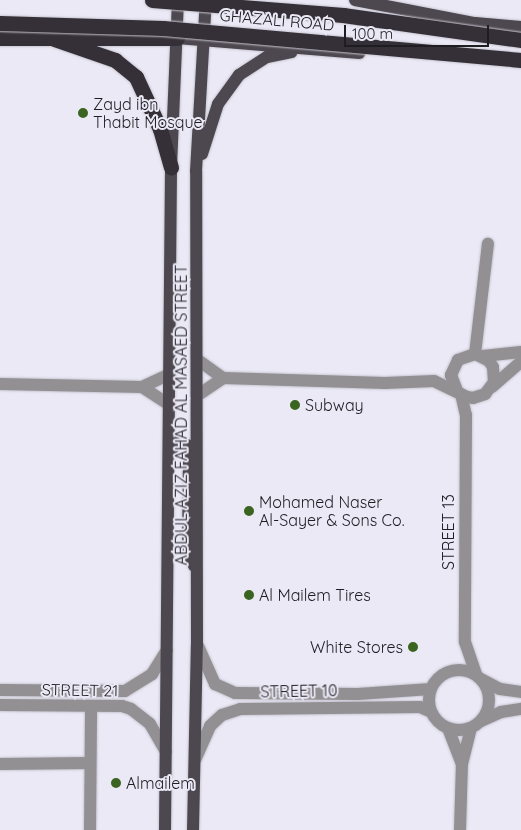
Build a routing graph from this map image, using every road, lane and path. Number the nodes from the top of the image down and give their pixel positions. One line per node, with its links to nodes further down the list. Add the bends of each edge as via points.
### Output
1 (152, 0): 6 (highway, GHAZALI ROAD, bridge)
2 (178, 0): 8 (main road, ABDUL AZIZ FAHAD AL MASAED STREET)
3 (206, 0): 10 (main road, ABDUL AZIZ FAHAD AL MASAED STREET)
4 (355, 0): 6 (main road, GHAZALI ROAD)
5 (0, 23): 12 (highway, GHAZALI ROAD, bridge, via 163,28)
6 (520, 30)
7 (3, 38): 9 (highway)
8 (177, 38): 9 (highway); 10 (main road, GHAZALI ROAD); 15 (main road, ABDUL AZIZ FAHAD AL MASAED STREET)
9 (54, 39): 15 (highway, via 115,60 136,78 160,129)
10 (204, 40): 11 (main road, GHAZALI ROAD); 16 (main road, ABDUL AZIZ FAHAD AL MASAED STREET)
11 (317, 50): 14 (main road, GHAZALI ROAD); 16 (main road, via 267,57 239,75 218,104)
12 (496, 58): 13 (highway, GHAZALI ROAD, bridge); 14 (highway, bridge)
13 (521, 60)
14 (521, 66)
15 (171, 167): 23 (main road, ABDUL AZIZ FAHAD AL MASAED STREET)
16 (196, 171): 20 (main road, ABDUL AZIZ FAHAD AL MASAED STREET)
17 (488, 244): 19 (street)
18 (521, 352): 19 (street)
19 (479, 355): 22 (street, via 458,360); 28 (street, via 493,367 494,382)
20 (198, 360): 24 (street); 30 (main road, ABDUL AZIZ FAHAD AL MASAED STREET)
21 (521, 362): 28 (street)
22 (452, 370): 25 (street); 29 (street, via 452,381)
23 (170, 374): 27 (street); 31 (main road, ABDUL AZIZ FAHAD AL MASAED STREET)
24 (223, 378): 25 (street, via 385,383); 30 (street)
25 (434, 381): 29 (street)
26 (0, 384): 27 (street)
27 (142, 388): 31 (street)
28 (488, 391): 29 (street, via 473,398); 32 (street)
29 (459, 393): 32 (street, STREET 13)
30 (198, 395): 34 (main road, ABDUL AZIZ FAHAD AL MASAED STREET)
31 (170, 404): 33 (main road, ABDUL AZIZ FAHAD AL MASAED STREET)
32 (465, 422): 35 (street, STREET 13)
33 (170, 452): 34 (main road, via 172,445 178,442 187,446 189,452 188,551); 37 (main road, ABDUL AZIZ FAHAD AL MASAED STREET)
34 (196, 574): 36 (main road, ABDUL AZIZ FAHAD AL MASAED STREET)
35 (464, 642): 38 (street, STREET 13, via 458,658); 39 (street, STREET 13)
36 (197, 645): 40 (street, STREET 10, via 215,684 235,693 358,694); 50 (main road, ABDUL AZIZ FAHAD AL MASAED STREET)
37 (167, 650): 41 (street, STREET 21, via 152,674 125,691); 49 (main road, ABDUL AZIZ FAHAD AL MASAED STREET)
38 (447, 672): 39 (street, via 459,669); 40 (street)
39 (478, 676): 42 (street, via 500,689); 47 (street, via 490,699)
40 (431, 689): 46 (street)
41 (0, 690)
42 (521, 692)
43 (0, 704): 44 (street, STREET 21)
44 (91, 706): 49 (street, STREET 21, via 131,708 150,724); 51 (street)
45 (521, 709): 47 (street, via 501,712)
46 (431, 712): 48 (street); 50 (street, STREET 10, via 420,707 240,709 222,715 210,726)
47 (476, 724): 48 (street); 53 (street)
48 (448, 728): 53 (street)
49 (166, 752): 55 (main road, ABDUL AZIZ FAHAD AL MASAED STREET)
50 (194, 762): 56 (main road, ABDUL AZIZ FAHAD AL MASAED STREET)
51 (90, 763): 52 (street); 54 (street)
52 (0, 764)
53 (462, 764): 57 (street)
54 (90, 830)
55 (165, 830)
56 (193, 830)
57 (460, 830)

